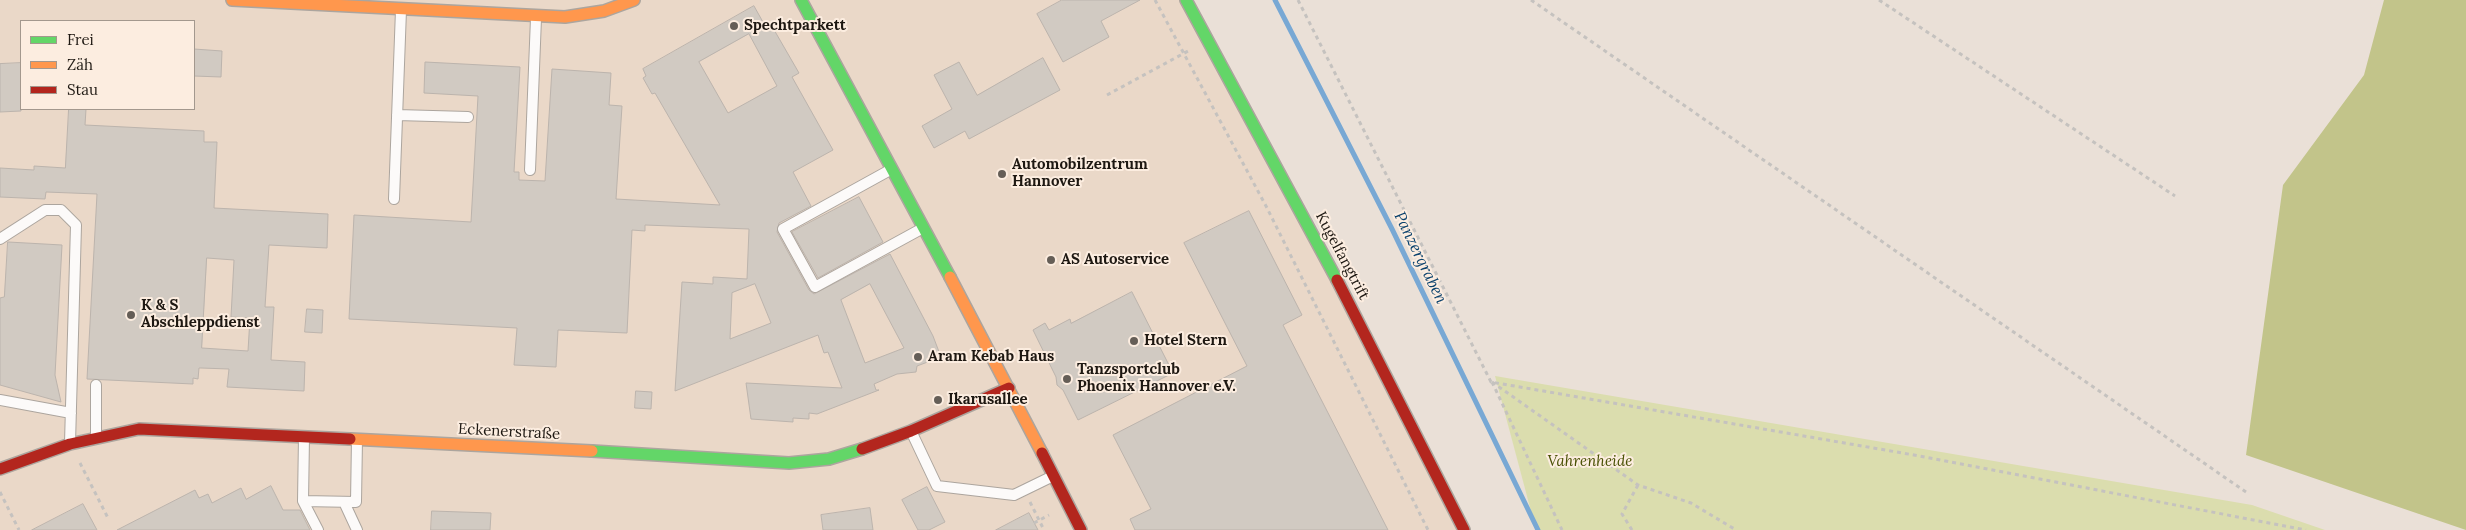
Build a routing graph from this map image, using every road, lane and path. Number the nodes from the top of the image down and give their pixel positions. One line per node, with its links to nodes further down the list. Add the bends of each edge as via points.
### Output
1 (232, 0): 9 (street)
2 (634, 0): 10 (street, via 604,11 565,17)
3 (801, 0): 16 (street)
4 (1154, 0): 12 (path)
5 (1186, 0): 51 (street, Kugelfangtrift, via 1320,246)
6 (1298, 0): 22 (path)
7 (1531, 0): 37 (path)
8 (1879, 0): 18 (path)
9 (401, 9): 10 (street); 14 (lane)
10 (536, 17): 17 (lane)
11 (1194, 48): 12 (path)
12 (1183, 54): 13 (path); 50 (path, via 1266,206)
13 (1107, 95)
14 (397, 115): 15 (lane); 19 (lane)
15 (468, 117)
16 (891, 169): 20 (street); 20 (lane, via 783,229 815,287)
17 (530, 170)
18 (2174, 196)
19 (394, 199)
20 (923, 228): 24 (street)
21 (0, 238): 26 (lane, via 45,210 62,210 76,224)
22 (1491, 382): 34 (path); 44 (path, via 1914,455); 52 (path)
23 (96, 385): 29 (lane)
24 (1009, 388): 27 (street, Eckenerstraße); 33 (street)
25 (0, 400): 26 (lane)
26 (71, 412): 31 (lane)
27 (911, 430): 30 (street, Eckenerstraße, via 829,459 789,463); 35 (lane, via 938,486 1014,495)
28 (304, 436): 29 (street, Eckenerstraße, via 139,429); 30 (street, Eckenerstraße); 38 (lane)
29 (96, 438): 31 (street, Eckenerstraße)
30 (357, 438): 39 (lane, via 356,502)
31 (70, 444): 32 (street, Eckenerstraße); 41 (path)
32 (0, 469)
33 (1053, 475): 35 (lane); 49 (street)
34 (1638, 485): 53 (path, via 1622,514); 54 (path, via 1691,503)
35 (1024, 490): 42 (path)
36 (0, 492): 45 (path)
37 (2246, 492)
38 (303, 501): 39 (lane); 46 (lane)
39 (344, 502): 47 (lane)
40 (1052, 514): 42 (path)
41 (109, 520)
42 (1040, 520): 43 (path); 48 (path)
43 (1034, 523)
44 (2303, 529)
45 (19, 530)
46 (318, 530)
47 (357, 530)
48 (1044, 530)
49 (1081, 530)
50 (1428, 530)
51 (1464, 530)
52 (1562, 530)
53 (1632, 530)
54 (1736, 530)

